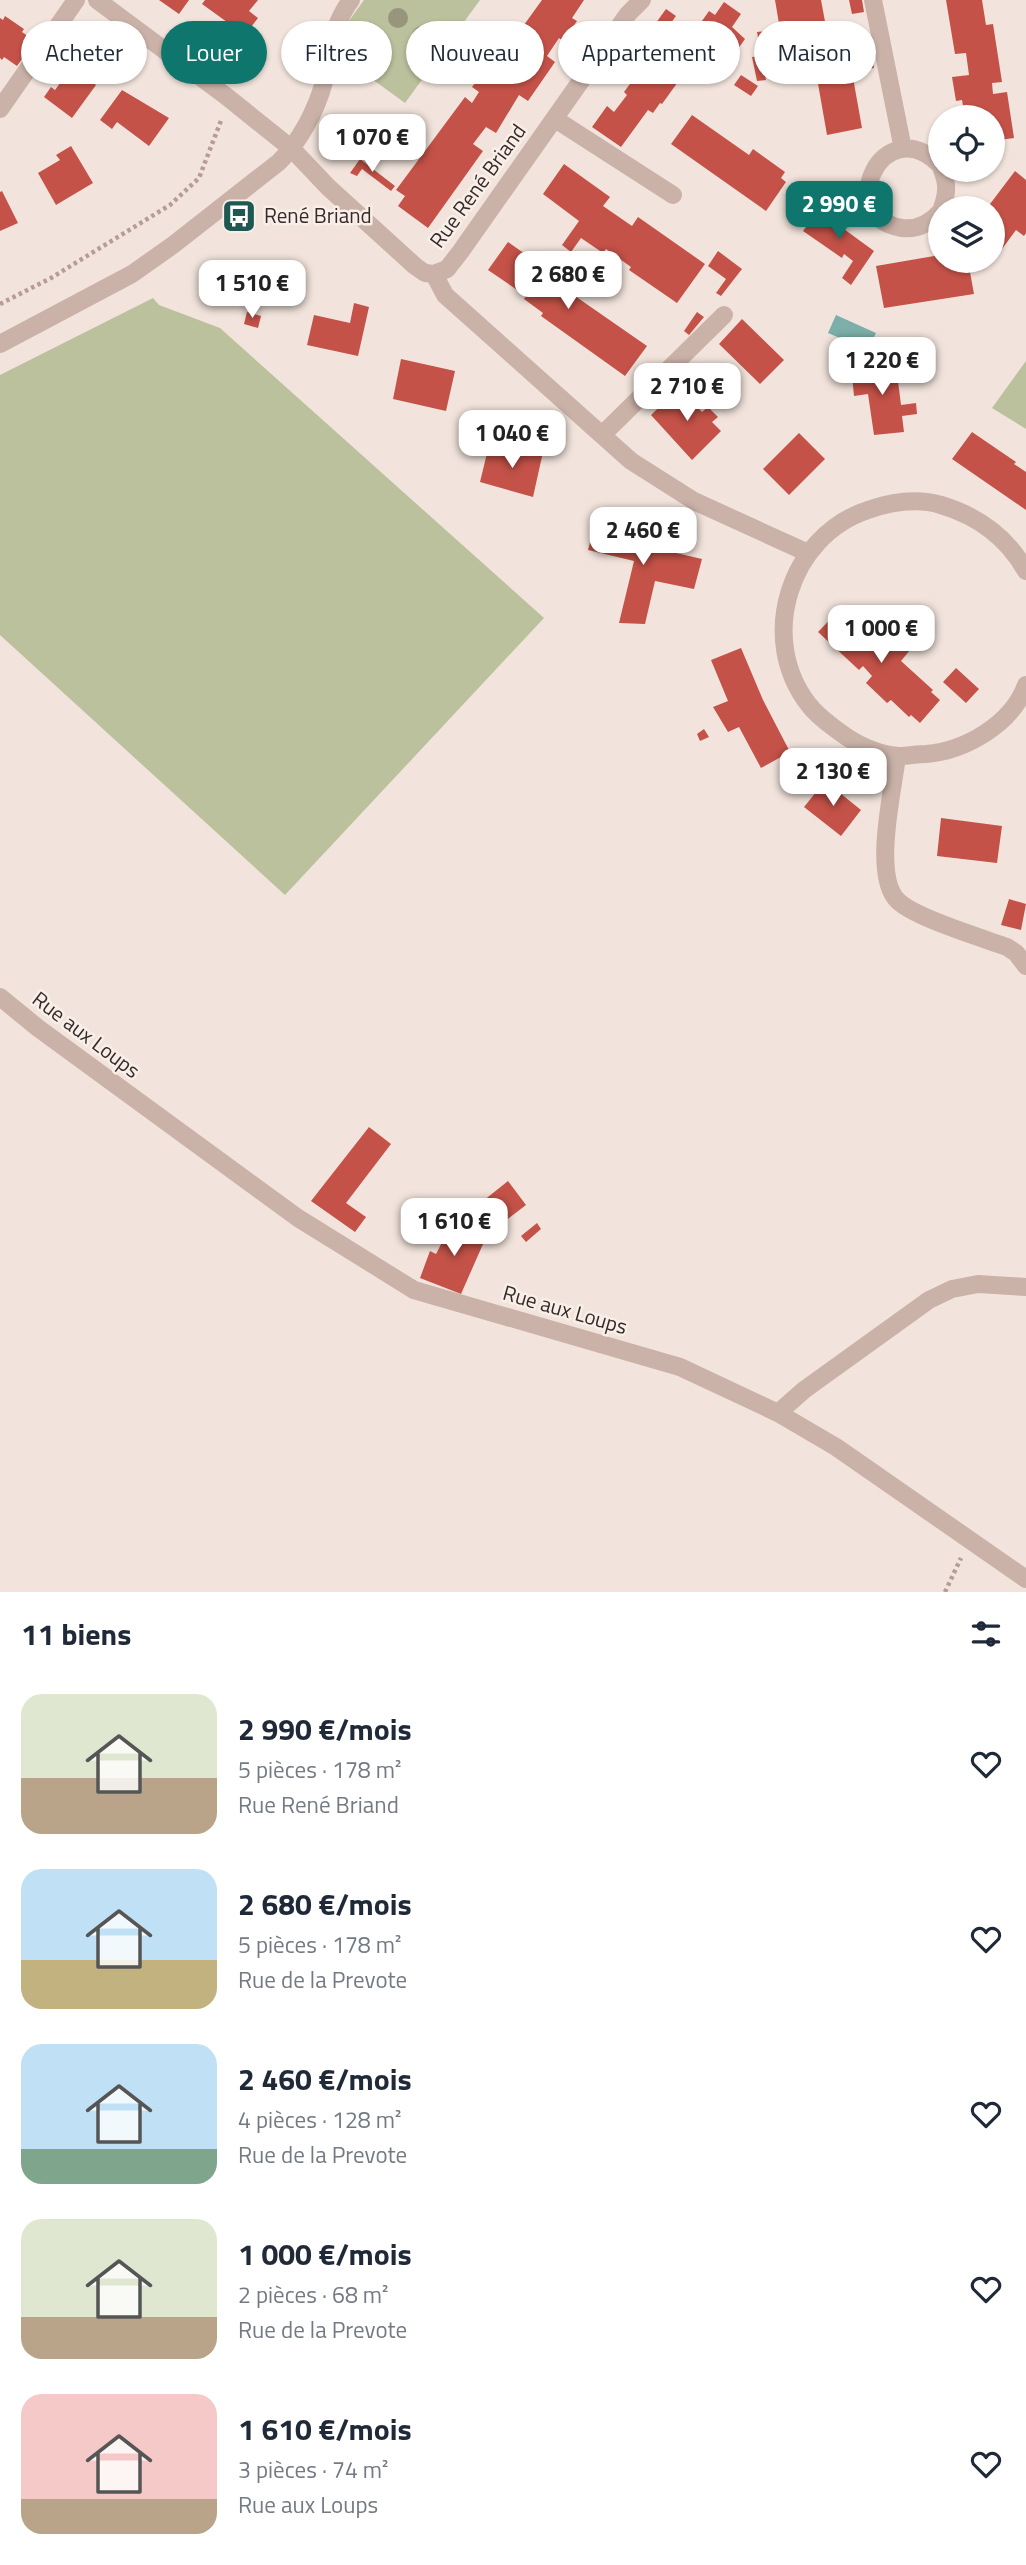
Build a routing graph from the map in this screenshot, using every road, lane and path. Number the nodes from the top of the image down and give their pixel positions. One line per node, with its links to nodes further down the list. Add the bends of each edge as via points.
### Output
1 (76, 0): 7 (street)
2 (97, 0): 6 (street)
3 (642, 0): 8 (street, Rue René Briand)
4 (873, 0): 10 (street)
5 (346, 2): 9 (street, via 334,29 316,104)
6 (226, 96): 9 (street); 15 (path, via 219,129 199,178 170,205)
7 (0, 109)
8 (555, 118): 12 (street, Rue René Briand); 14 (street, Rue René Briand, via 454,260)
9 (292, 149): 14 (street, via 415,266); 17 (street, via 132,274)
10 (902, 149): 11 (street); 13 (street, via 889,153 873,169 868,190 871,204 891,225 905,229)
11 (928, 155)
12 (673, 195)
13 (928, 223)
14 (434, 274): 18 (street, via 446,295)
15 (0, 304)
16 (724, 315): 18 (street)
17 (0, 344)
18 (602, 435): 19 (street, via 631,461 694,501)
19 (808, 553): 20 (street, via 824,534 855,514 907,502 932,503 978,520 1003,539); 22 (street, via 792,581 784,610 786,654 797,685 821,718 851,740)
20 (1026, 572)
21 (1026, 685): 22 (street, via 1003,718 980,736 933,753)
22 (897, 756): 23 (street, via 885,852 889,890 919,914 1007,947)
23 (1026, 966)
24 (0, 997): 26 (street, Rue aux Loups, via 298,1217 414,1290 680,1367)
25 (1026, 1287): 26 (street, via 978,1283 929,1300)
26 (778, 1413): 27 (street, Rue aux Loups)
27 (971, 1538): 28 (street, Rue aux Loups); 29 (path)
28 (1026, 1579)
29 (944, 1592)

